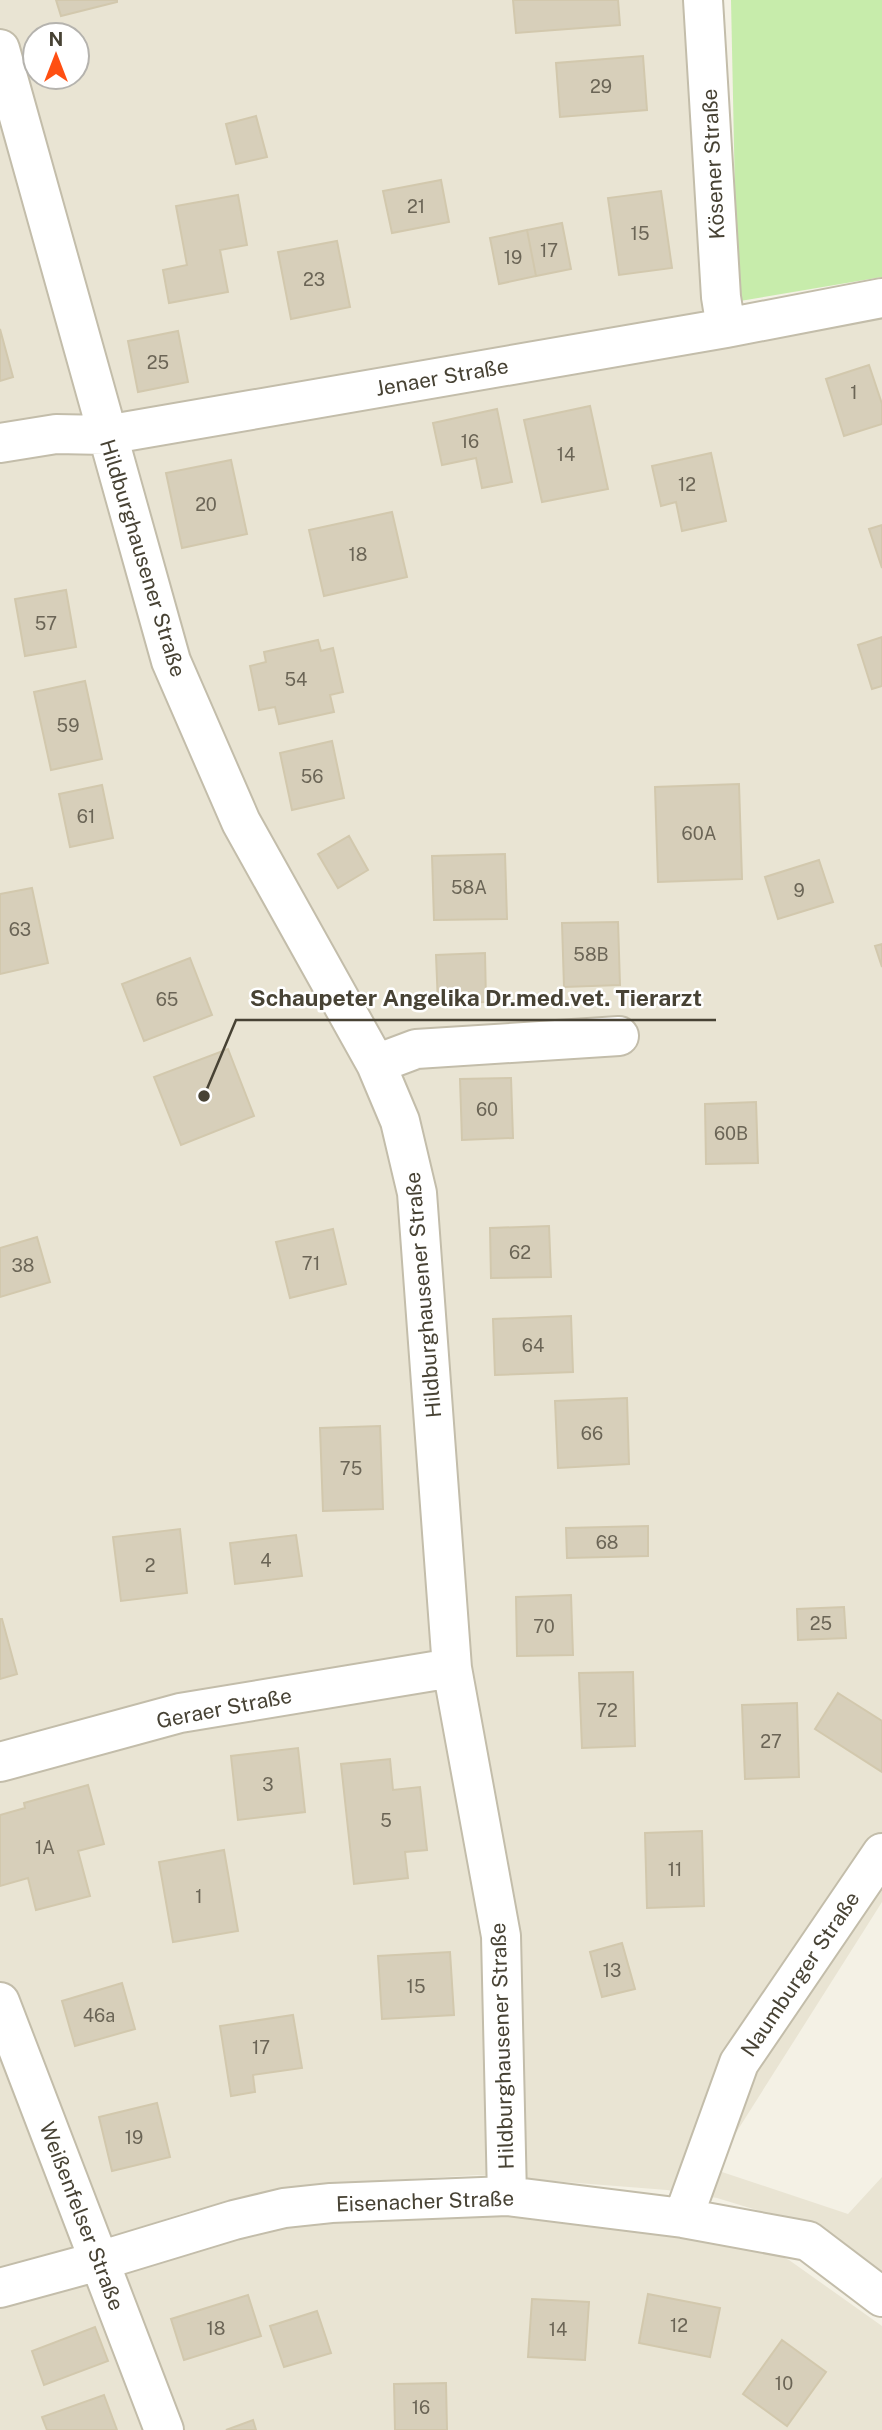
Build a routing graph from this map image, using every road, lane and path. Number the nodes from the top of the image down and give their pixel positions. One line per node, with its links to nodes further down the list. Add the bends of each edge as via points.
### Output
1 (704, 0): 4 (street, Kösener Straße)
2 (0, 49): 5 (street, Hildburghausener Straße)
3 (882, 298): 4 (street, Jenaer Straße)
4 (726, 328): 5 (street, Jenaer Straße)
5 (106, 435): 6 (street, Jenaer Straße, via 56,433); 8 (street, Hildburghausener Straße, via 171,661 241,822)
6 (0, 443)
7 (619, 1036): 8 (street, via 416,1049)
8 (376, 1064): 9 (street, Hildburghausener Straße, via 400,1121 417,1193)
9 (452, 1668): 10 (street, Geraer Straße, via 180,1713); 13 (street, Hildburghausener Straße, via 501,1936)
10 (0, 1762)
11 (882, 1853): 14 (street, Naumburger Straße, via 739,2063)
12 (0, 2002): 15 (street, Weißenfelser Straße)
13 (508, 2196): 14 (street, Eisenacher Straße); 15 (street, Eisenacher Straße, via 284,2208)
14 (682, 2217): 17 (street, Eisenacher Straße, via 808,2241)
15 (99, 2261): 16 (street, Eisenacher Straße); 18 (street, Weißenfelser Straße)
16 (0, 2288)
17 (882, 2297)
18 (163, 2430)

